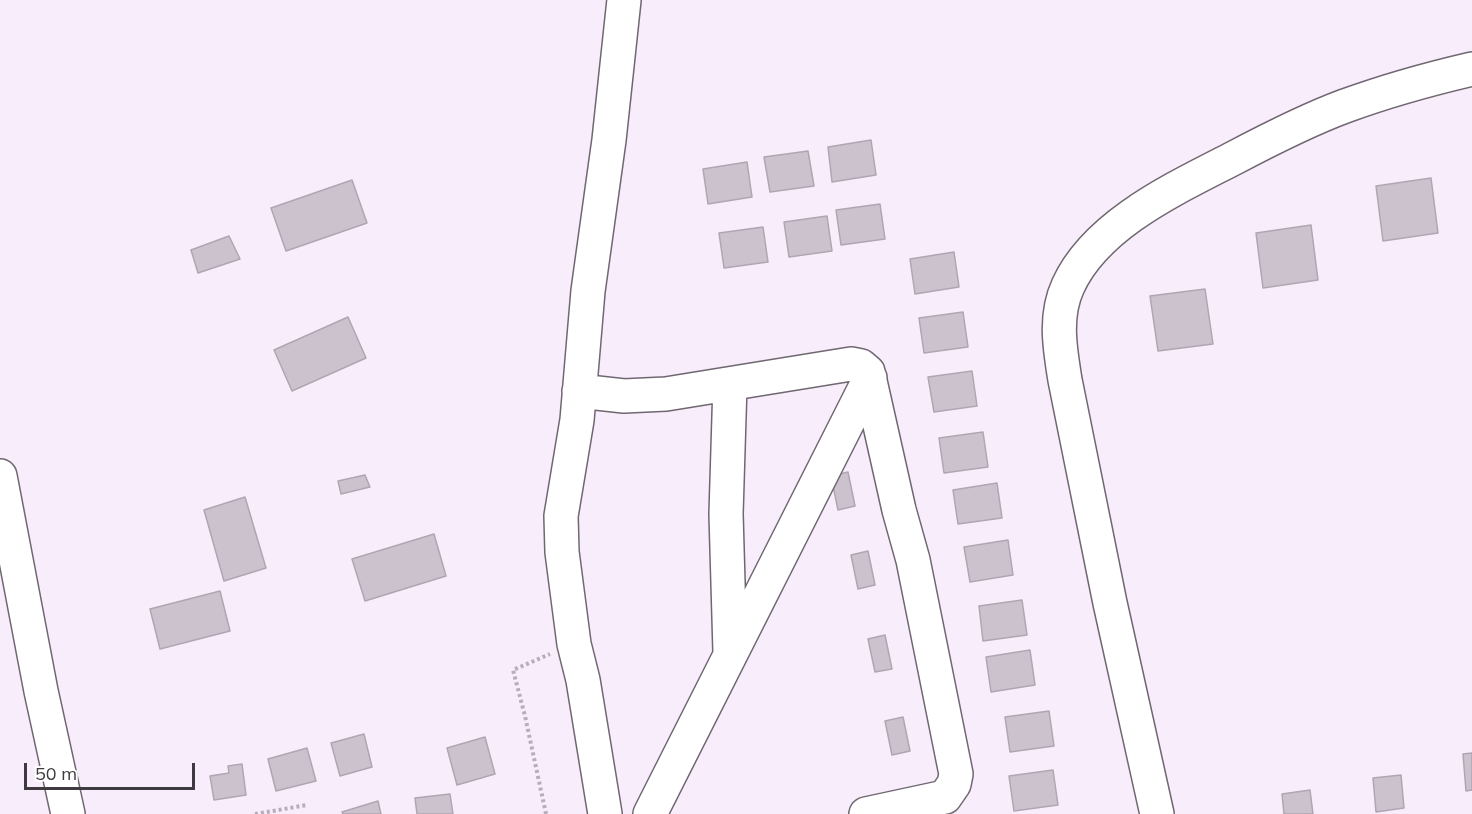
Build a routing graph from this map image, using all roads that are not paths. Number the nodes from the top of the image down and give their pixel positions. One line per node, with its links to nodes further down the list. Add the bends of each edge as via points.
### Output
1 (624, 0): 5 (street)
2 (1472, 69): 12 (street, via 1345,106 1299,125 1170,191 1098,244 1067,287 1059,343 1065,380)
3 (870, 378): 4 (street, via 861,366 851,364); 7 (street); 11 (street, via 913,560 956,774 945,797)
4 (730, 384): 5 (street, via 643,396); 7 (street, via 726,514)
5 (579, 391): 9 (street, via 561,516 563,562)
6 (0, 476): 8 (street)
7 (730, 654): 10 (street)
8 (68, 814)
9 (605, 814)
10 (650, 814)
11 (866, 814)
12 (1157, 814)

